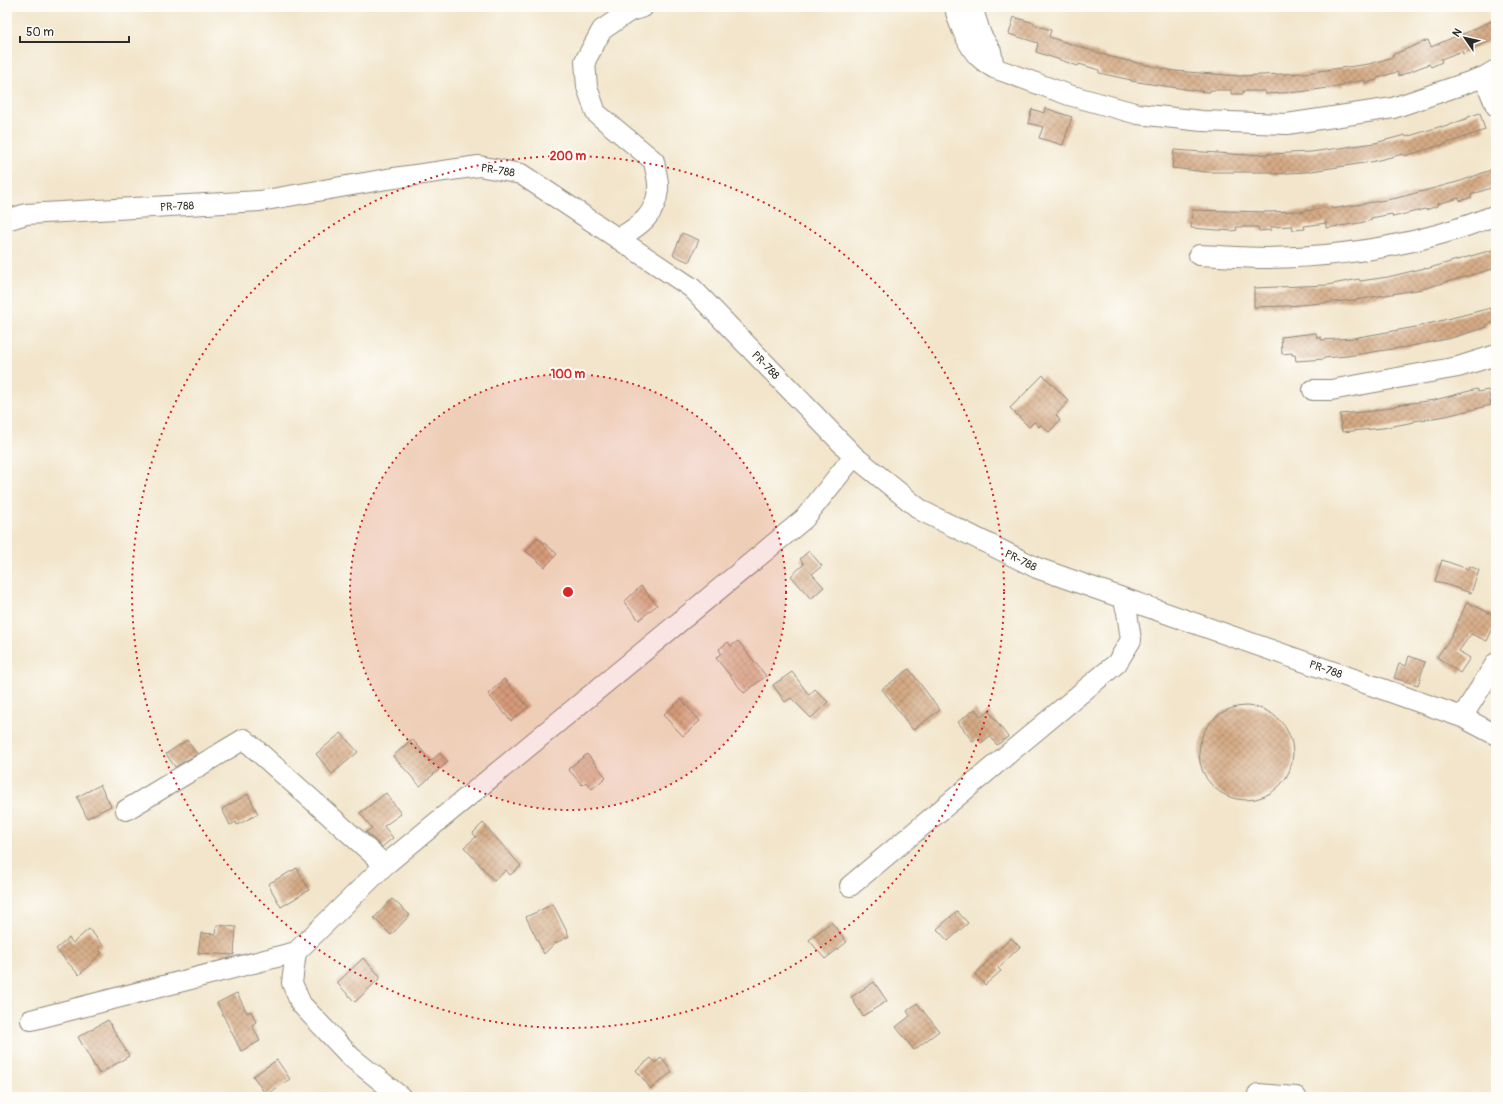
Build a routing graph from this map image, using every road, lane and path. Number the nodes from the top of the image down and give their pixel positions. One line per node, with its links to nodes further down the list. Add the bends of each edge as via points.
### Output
1 (643, 7): 9 (street, via 628,12 602,30 585,61 587,87 596,113 654,161 658,188 655,207 641,224)
2 (955, 7): 4 (street, via 956,13)
3 (974, 7): 4 (street)
4 (975, 38): 5 (street, via 978,56 994,68 1069,95 1138,114 1202,122 1287,124 1393,108)
5 (1490, 73): 6 (street)
6 (1496, 106)
7 (1496, 215): 10 (street, via 1466,227 1393,246 1329,255 1266,258)
8 (7, 220): 9 (street, PR-788 / PR-788, via 26,214 260,201 387,178 478,166 521,174)
9 (618, 238): 13 (street, PR-788 / PR-788, via 692,288)
10 (1199, 256)
11 (1496, 355): 12 (street, via 1458,367 1331,390)
12 (1313, 390)
13 (854, 456): 14 (street, PR-788 / PR-788, via 922,511 1036,568); 19 (street, via 804,519)
14 (1123, 598): 16 (street, PR-788 / PR-788); 20 (street, via 1131,640 1116,663)
15 (1496, 664): 16 (street)
16 (1462, 717): 17 (street, PR-788 / PR-788)
17 (1496, 735)
18 (126, 810): 19 (street, via 244,739)
19 (385, 865): 21 (street)
20 (850, 886)
21 (296, 952): 22 (street); 24 (street, via 292,982 301,1004 351,1057)
22 (30, 1020)
23 (1258, 1094): 25 (street)
24 (401, 1097)
25 (1296, 1097)

